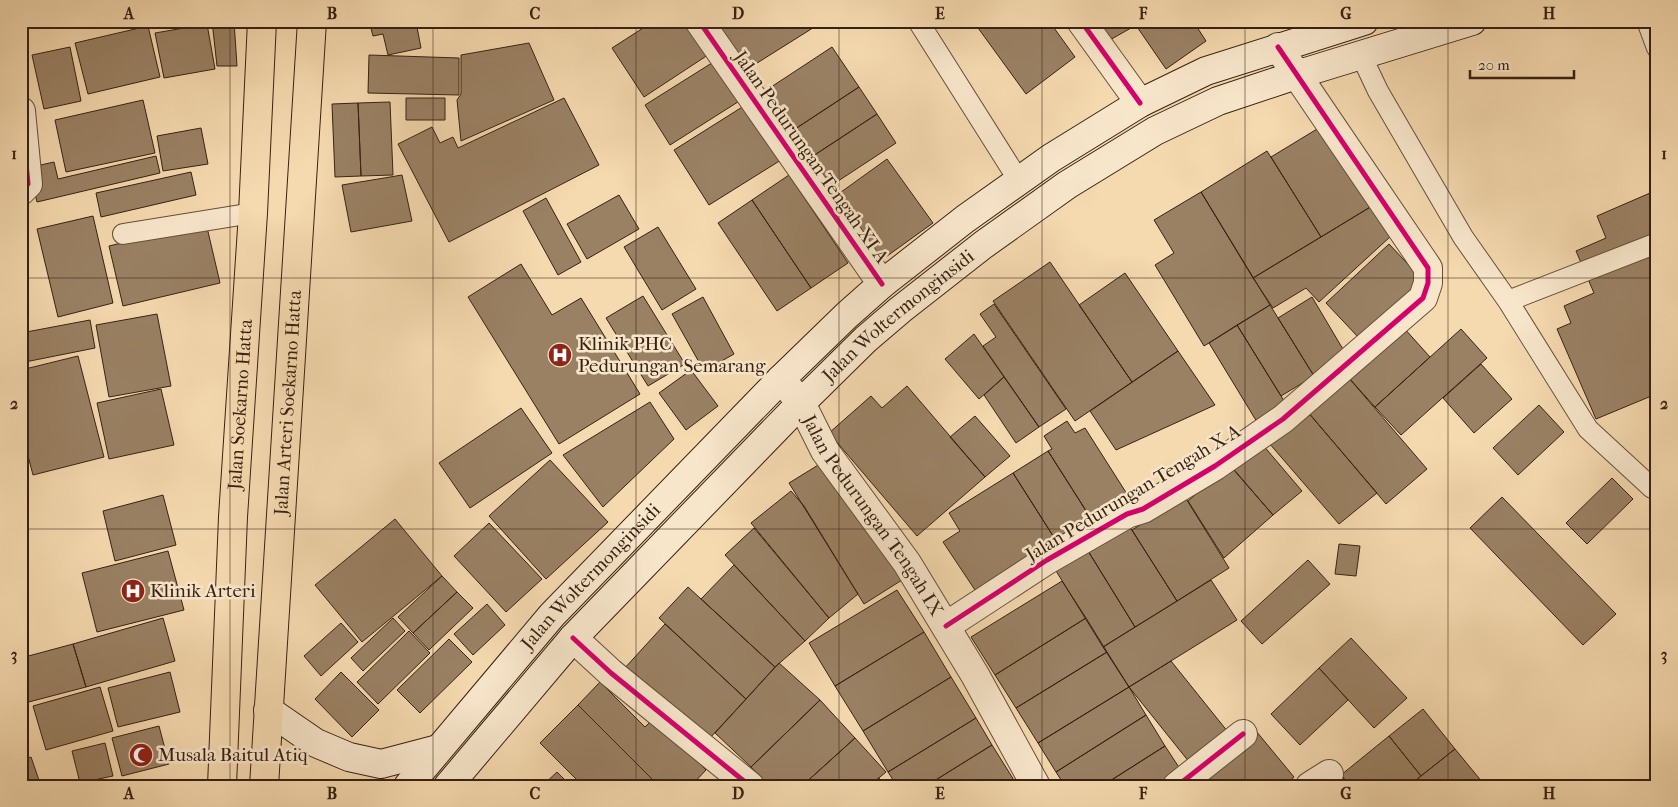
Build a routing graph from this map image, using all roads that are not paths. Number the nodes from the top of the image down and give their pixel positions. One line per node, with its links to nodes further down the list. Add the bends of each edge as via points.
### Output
1 (262, 21): 17 (main road, Jalan Soekarno Hatta)
2 (312, 21): 27 (main road, Jalan Arteri Soekarno Hatta)
3 (699, 21): 20 (main road, Jalan Pedurungan Tengah XI A)
4 (918, 21): 15 (lane)
5 (1081, 21): 13 (main road)
6 (1364, 21): 9 (main road, Jalan Woltermonginsidi)
7 (1472, 21): 11 (main road, Jalan Woltermonginsidi)
8 (1647, 21): 10 (lane)
9 (1278, 47): 12 (main road, Jalan Pedurungan Tengah X A); 13 (main road, Jalan Woltermonginsidi, via 1206,72)
10 (1657, 48)
11 (1361, 55): 12 (main road, Jalan Woltermonginsidi); 21 (lane, via 1378,91 1463,237)
12 (1296, 75): 23 (main road, Jalan Woltermonginsidi, via 1209,105 1155,131 1067,185 900,310); 25 (main road, Jalan Pedurungan Tengah X A, via 1428,268 1428,283 1422,298 1283,419 1215,466 1047,560)
13 (1140, 103): 15 (main road, Jalan Woltermonginsidi)
14 (21, 111): 16 (main road)
15 (1018, 181): 20 (main road, Jalan Woltermonginsidi)
16 (24, 188)
17 (253, 213): 18 (lane); 30 (main road, Jalan Soekarno Hatta, via 233,517)
18 (123, 234)
19 (1657, 243): 21 (lane)
20 (882, 284): 22 (main road, Jalan Woltermonginsidi)
21 (1508, 301): 24 (lane, via 1588,429 1652,488)
22 (781, 379): 23 (main road, Jalan Pedurungan Tengah IX); 29 (main road, Jalan Woltermonginsidi, via 552,615)
23 (801, 403): 25 (main road, Jalan Pedurungan Tengah IX, via 825,451 907,563); 26 (main road, Jalan Woltermonginsidi)
24 (1657, 489)
25 (946, 626): 35 (main road, Jalan Pedurungan Tengah IX)
26 (574, 638): 33 (main road, Jalan Woltermonginsidi); 34 (main road, via 611,673)
27 (268, 710): 29 (main road, via 316,743 349,757 381,764); 31 (main road, Jalan Arteri Soekarno Hatta)
28 (1243, 734): 36 (main road)
29 (438, 749): 32 (main road, Jalan Woltermonginsidi)
30 (222, 786)
31 (264, 786)
32 (408, 786)
33 (448, 786)
34 (750, 786)
35 (1036, 786)
36 (1177, 786)

